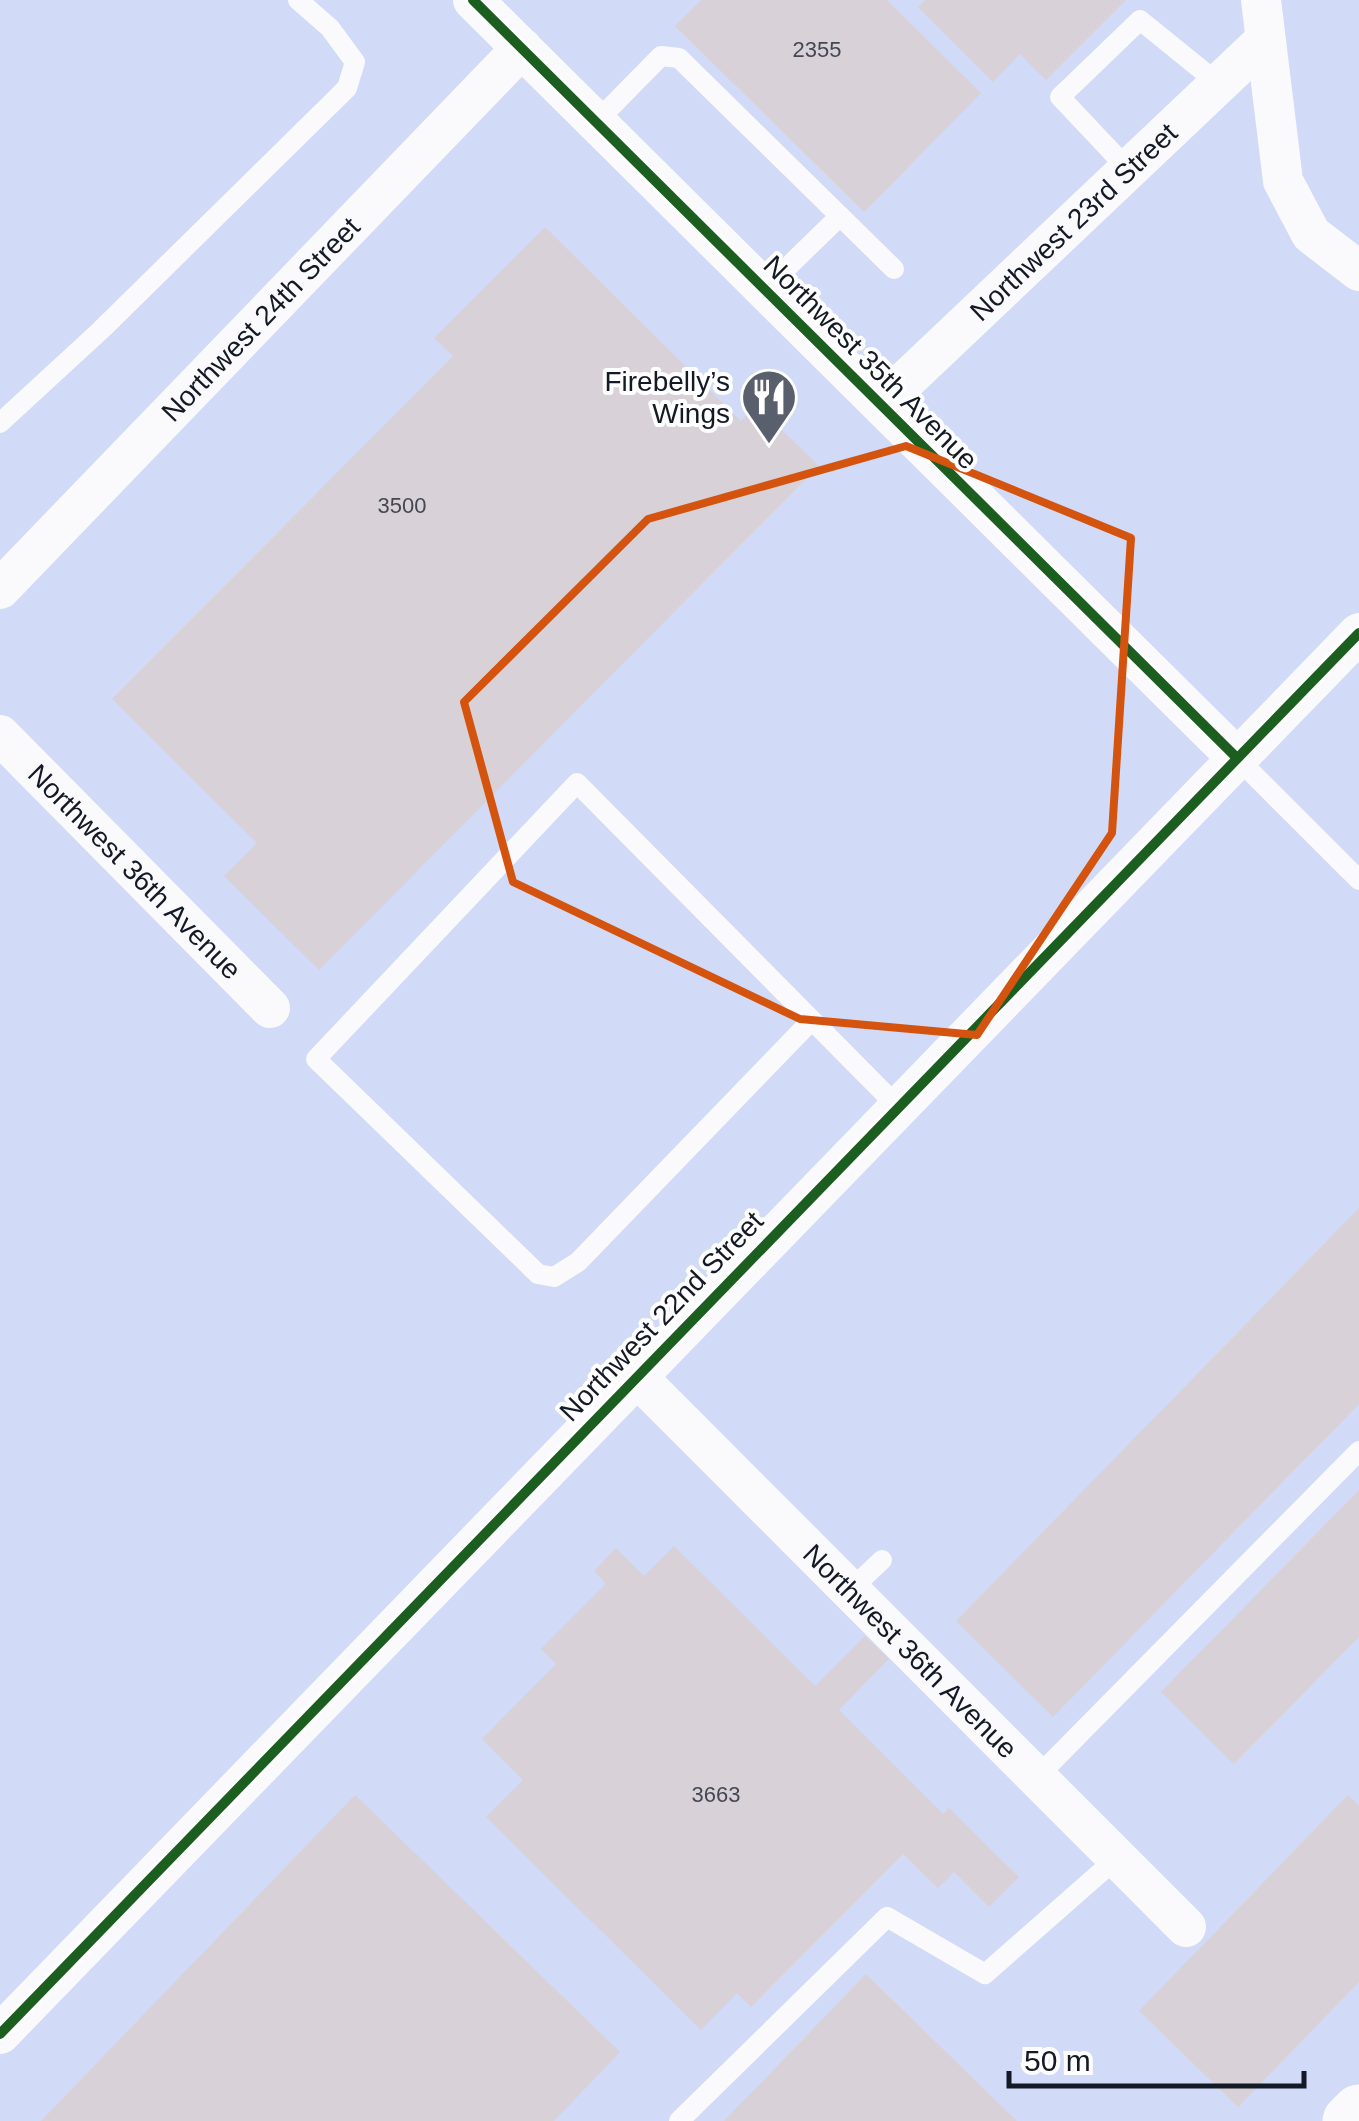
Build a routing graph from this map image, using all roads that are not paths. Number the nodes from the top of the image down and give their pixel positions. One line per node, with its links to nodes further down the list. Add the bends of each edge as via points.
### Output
1 (298, 0): 14 (lane, via 355,62 347,88)
2 (473, 0): 5 (street, Northwest 35th Avenue)
3 (1260, 0): 4 (street)
4 (1264, 41): 6 (street, Northwest 23rd Street); 10 (street, via 1283,181 1296,211)
5 (522, 48): 7 (street, Northwest 35th Avenue); 15 (street, Northwest 24th Street)
6 (1219, 84): 8 (street, Northwest 23rd Street); 8 (lane, via 1140,20 1060,97)
7 (596, 122): 9 (lane, via 661,56 679,58); 12 (street, Northwest 35th Avenue)
8 (1128, 169): 13 (street, Northwest 23rd Street)
9 (840, 216): 11 (lane); 12 (lane)
10 (1347, 264)
11 (894, 269)
12 (765, 289): 13 (street, Northwest 35th Avenue)
13 (881, 404): 18 (street, Northwest 35th Avenue)
14 (0, 423)
15 (0, 589)
16 (1359, 633): 18 (street, Northwest 22nd Street)
17 (0, 735): 20 (street, Northwest 36th Avenue)
18 (1236, 757): 19 (lane); 22 (street, Northwest 22nd Street)
19 (1359, 880)
20 (270, 1008)
21 (810, 1022): 21 (lane, via 577,783 316,1058 538,1274 554,1277 578,1262); 22 (lane)
22 (896, 1106): 23 (street, Northwest 22nd Street)
23 (634, 1375): 26 (street, Northwest 36th Avenue); 30 (street, Northwest 22nd Street)
24 (1359, 1451): 27 (lane)
25 (882, 1560): 26 (lane)
26 (849, 1591): 27 (street, Northwest 36th Avenue)
27 (1037, 1777): 28 (street, Northwest 36th Avenue)
28 (1117, 1858): 29 (street, Northwest 36th Avenue); 32 (lane, via 985,1974 887,1916)
29 (1186, 1927)
30 (0, 2034)
31 (1359, 2112): 33 (street)
32 (679, 2121)
33 (1350, 2121)

